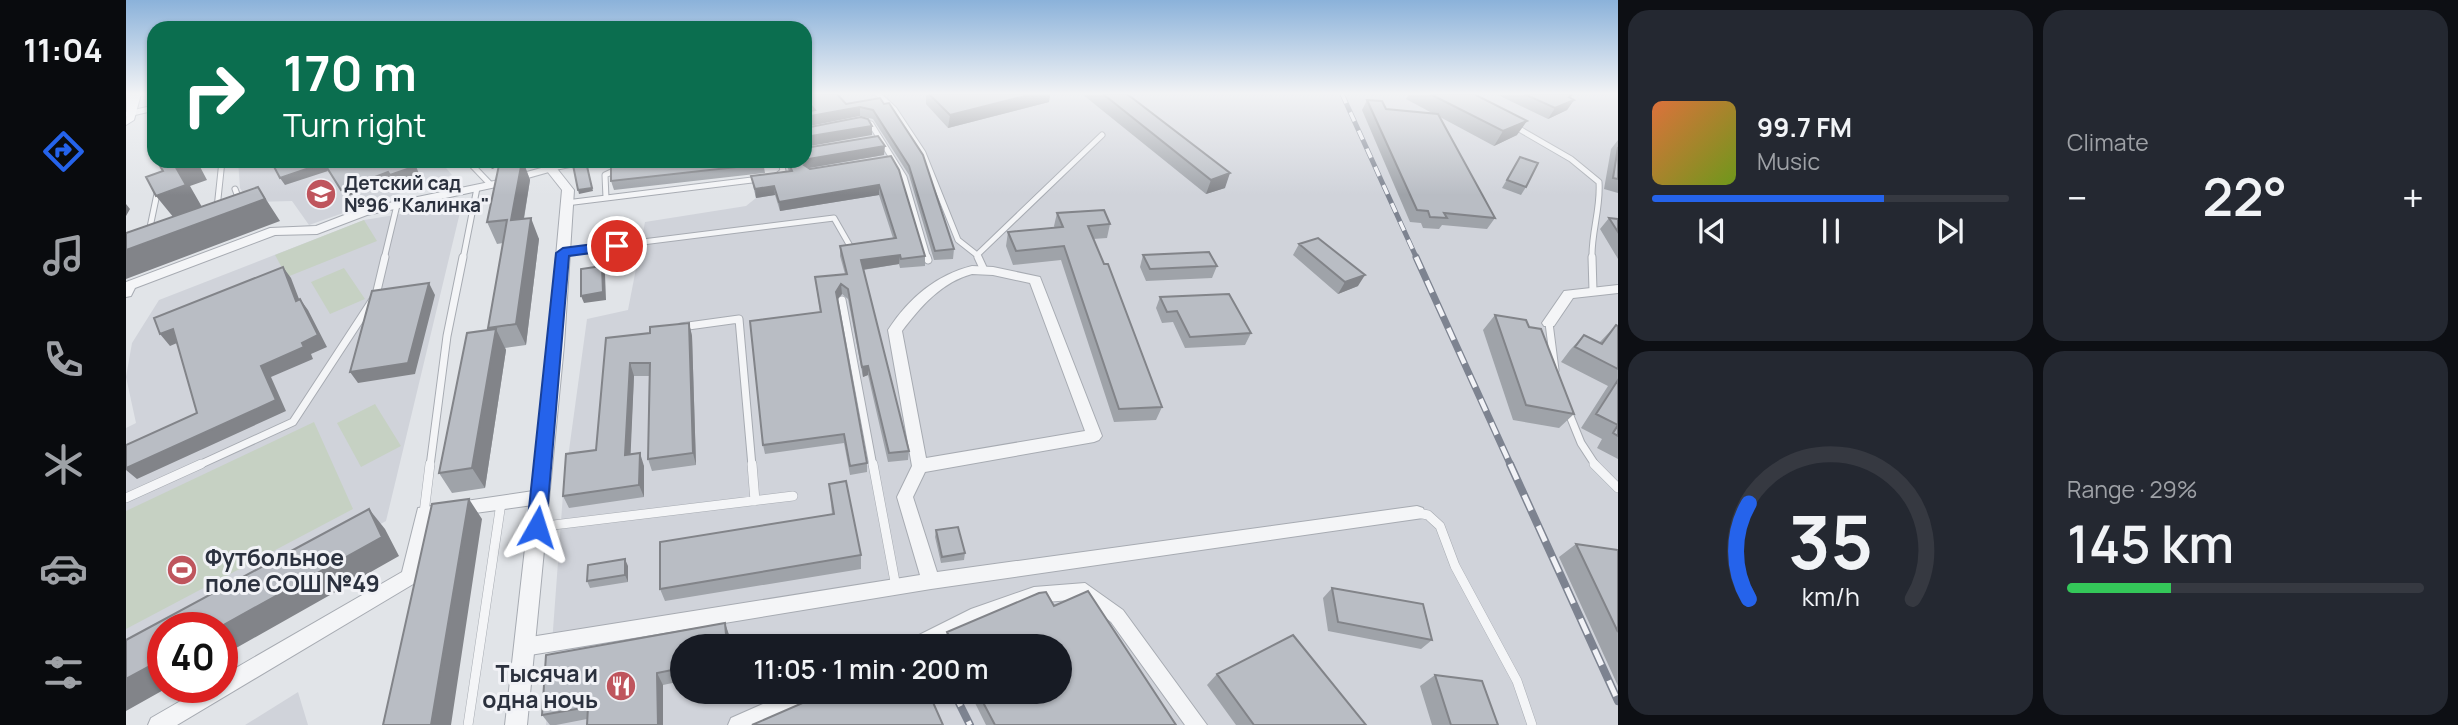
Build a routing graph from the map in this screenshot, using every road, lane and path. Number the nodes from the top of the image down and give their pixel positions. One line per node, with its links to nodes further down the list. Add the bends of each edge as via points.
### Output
1 (873, 128): 5 (lane)
2 (906, 128): 27 (lane, via 923,153 958,240)
3 (1516, 128): 31 (lane, via 1599,181 1591,243)
4 (1102, 135): 27 (lane)
5 (881, 139): 6 (lane); 7 (lane)
6 (868, 141)
7 (895, 159): 8 (lane); 28 (lane)
8 (883, 161)
9 (221, 168): 18 (lane, via 216,215 242,206)
10 (475, 168): 15 (lane)
11 (539, 168): 15 (street)
12 (550, 168): 20 (street, via 568,190)
13 (625, 168): 19 (lane, via 607,172)
14 (782, 168): 19 (lane, via 776,177)
15 (491, 185): 17 (street)
16 (159, 186): 23 (lane)
17 (477, 188): 21 (street); 45 (lane, via 447,336)
18 (235, 189)
19 (606, 198): 20 (lane)
20 (566, 203): 26 (street)
21 (397, 205): 32 (street, via 317,230 274,230 130,285); 42 (lane, via 376,295 293,422)
22 (159, 232): 23 (lane)
23 (148, 236): 24 (lane)
24 (137, 239)
25 (850, 246): 26 (lane, via 834,218)
26 (563, 253): 41 (street)
27 (977, 255): 29 (lane)
28 (928, 260)
29 (984, 270): 38 (street, via 954,276 918,299 895,330); 38 (street, via 1035,280 1094,436)
30 (1618, 289): 31 (street)
31 (1593, 291): 34 (street, via 1569,294)
32 (126, 293)
33 (842, 300): 49 (lane)
34 (1549, 323): 36 (lane)
35 (674, 328): 43 (lane, via 739,319)
36 (1558, 382)
37 (1567, 408): 39 (lane, via 1575,434 1601,474)
38 (920, 466): 48 (street, via 905,497)
39 (1618, 488)
40 (793, 496): 43 (lane)
41 (540, 497): 44 (street); 47 (street)
42 (126, 498)
43 (755, 501): 47 (lane)
44 (501, 502): 45 (street); 56 (lane)
45 (424, 513): 52 (street, via 409,577)
46 (1417, 513): 48 (street); 60 (lane, via 1428,515 1440,526 1455,566 1517,681)
47 (537, 527): 51 (street)
48 (931, 581): 49 (street)
49 (896, 587): 51 (street)
50 (939, 634): 59 (street, via 1034,595 1085,591 1117,616)
51 (524, 647): 57 (street)
52 (238, 678)
53 (195, 703): 55 (street)
54 (785, 704): 58 (street)
55 (158, 725)
56 (468, 725)
57 (516, 725)
58 (738, 725)
59 (1197, 725)
60 (1532, 725)

